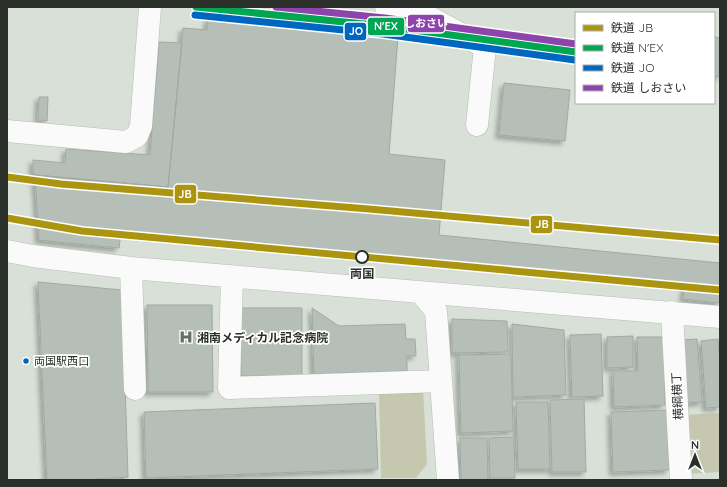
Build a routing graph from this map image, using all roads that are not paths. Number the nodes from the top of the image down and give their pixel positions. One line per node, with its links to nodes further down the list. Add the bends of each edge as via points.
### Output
1 (150, 7): 4 (street, via 141,126 137,136 126,142)
2 (386, 7): 3 (street, via 416,10 485,47)
3 (477, 125)
4 (7, 131)
5 (7, 251): 6 (street)
6 (131, 268): 7 (street); 12 (street)
7 (232, 277): 8 (street); 11 (street, via 229,388)
8 (421, 293): 9 (street); 11 (street, via 436,311)
9 (672, 312): 10 (street); 14 (street, 横綱横丁)
10 (720, 316)
11 (441, 381): 13 (street)
12 (135, 389)
13 (448, 480)
14 (681, 480)

